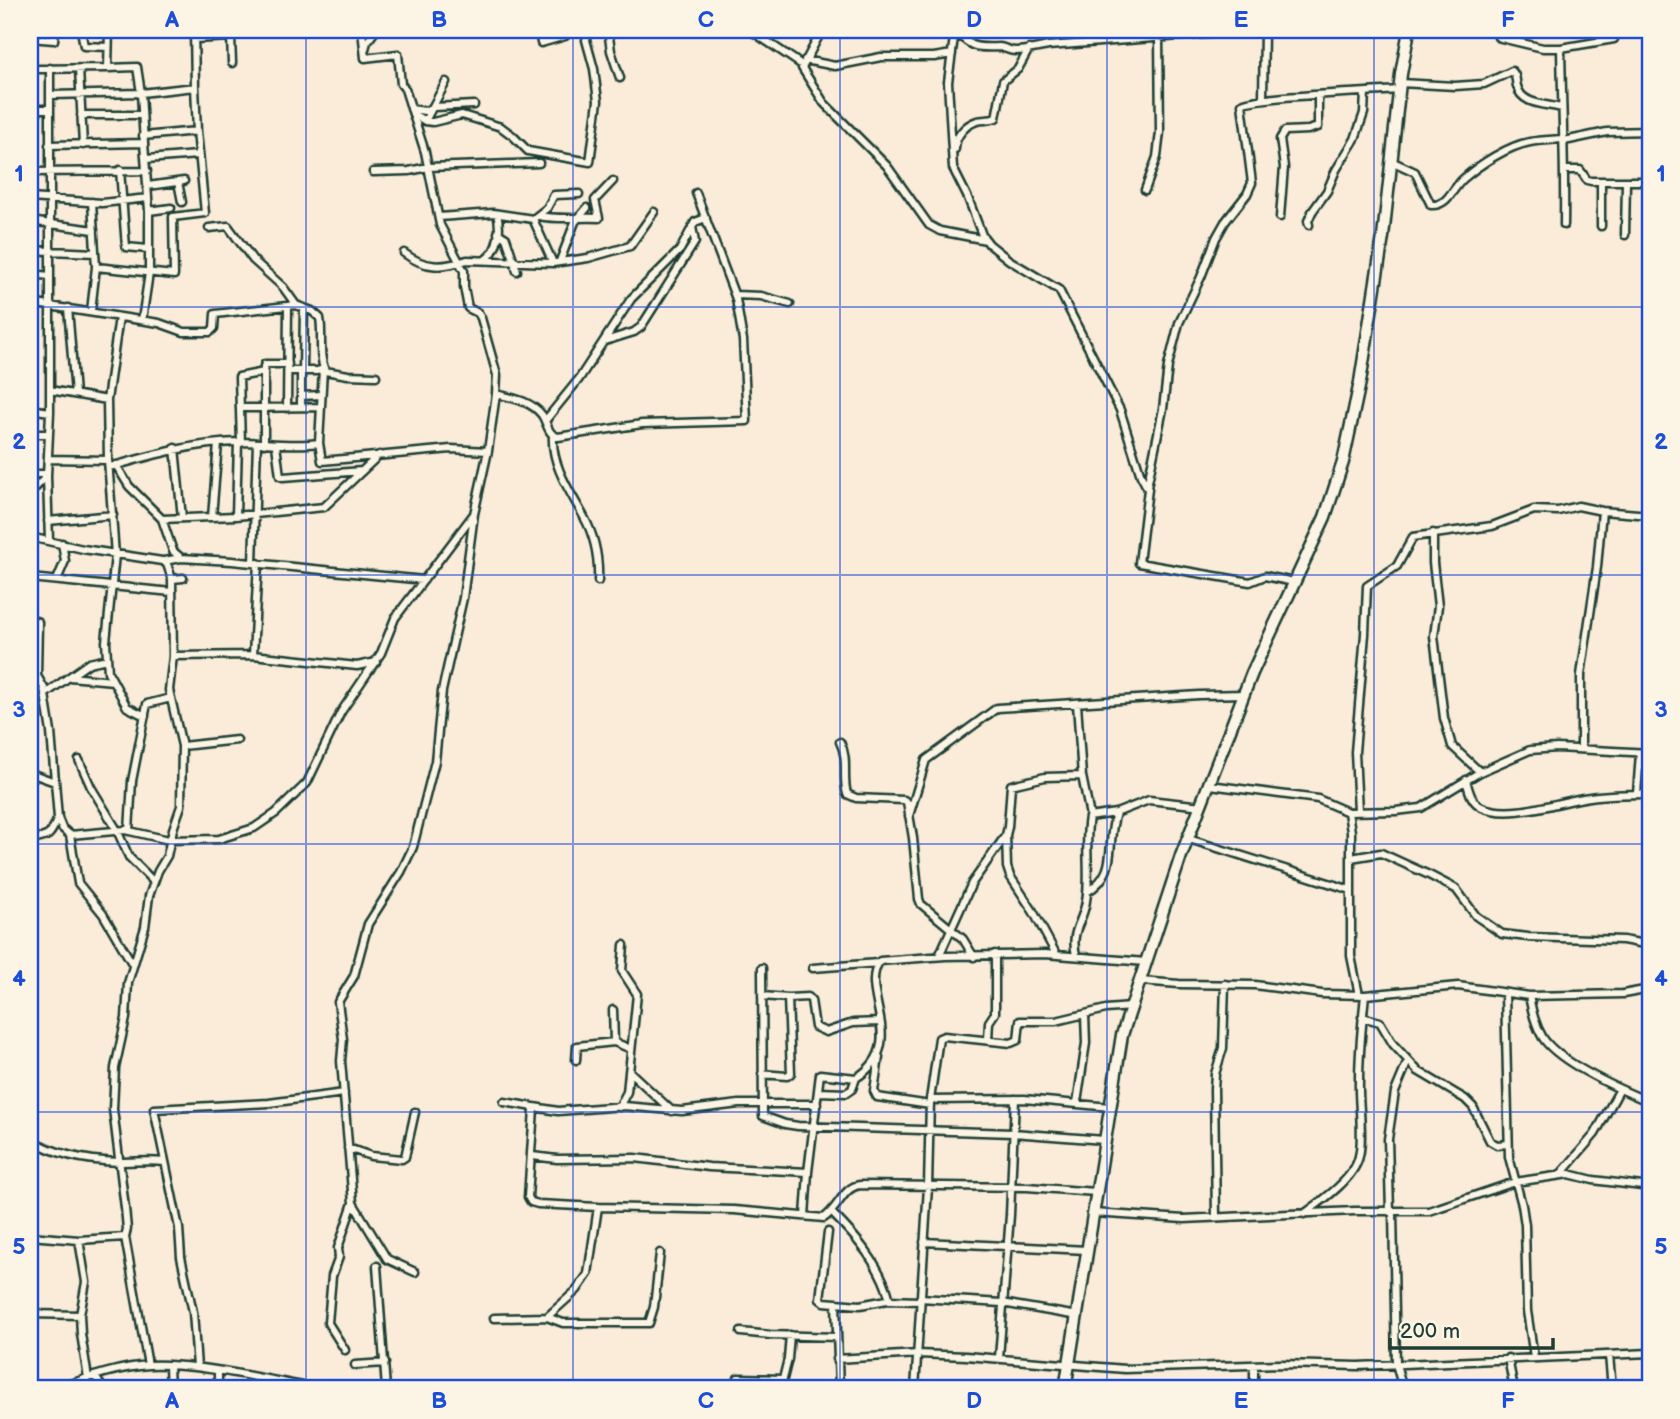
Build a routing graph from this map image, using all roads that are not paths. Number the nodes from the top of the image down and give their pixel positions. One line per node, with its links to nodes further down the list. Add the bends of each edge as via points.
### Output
1 (55, 30): 21 (street, via 54,40)
2 (80, 30): 24 (street, via 84,46)
3 (109, 30): 24 (street)
4 (194, 30): 22 (street)
5 (362, 30): 27 (street)
6 (376, 30): 27 (street)
7 (539, 30): 8 (street, via 541,43 565,36)
8 (566, 30)
9 (588, 30): 53 (street, via 598,101 590,162 528,151 501,127 462,115)
10 (608, 30): 35 (street)
11 (750, 30): 29 (street)
12 (822, 30): 29 (street)
13 (954, 30): 26 (street, via 979,47); 28 (street)
14 (1241, 30): 15 (street); 19 (street)
15 (1259, 30)
16 (1264, 30): 44 (street)
17 (1409, 30): 37 (main road)
18 (1498, 30): 25 (street, via 1498,37 1505,40)
19 (1214, 31): 20 (street)
20 (1159, 37): 26 (street); 77 (street, via 1160,132)
21 (30, 38)
22 (194, 39): 30 (street, via 232,37); 38 (street)
23 (1614, 39): 25 (street)
24 (108, 47): 32 (street)
25 (1561, 48): 47 (street)
26 (1029, 49): 60 (street, via 1018,69 1003,81 996,118 966,128)
27 (364, 53): 50 (street, via 365,58 398,54 401,84)
28 (952, 54): 29 (street, via 881,57 835,65); 106 (street, via 948,94 953,168)
29 (804, 62): 106 (street, via 803,72 824,103 887,166 929,225)
30 (232, 63)
31 (50, 68): 33 (street); 34 (street); 42 (street)
32 (108, 68): 34 (street); 39 (street, via 137,67)
33 (30, 69)
34 (79, 69): 41 (street)
35 (620, 78)
36 (446, 82): 46 (street)
37 (1399, 86): 40 (street); 47 (street, via 1484,84 1512,71 1525,99); 63 (main road)
38 (195, 87): 39 (street); 54 (street)
39 (141, 93): 41 (street); 52 (street)
40 (1365, 93): 43 (street); 98 (street, via 1355,139)
41 (79, 94): 42 (street); 51 (street)
42 (50, 95): 49 (street)
43 (1318, 96): 44 (street); 94 (street, via 1318,127 1282,132)
44 (1262, 99): 169 (street, via 1242,104 1252,183 1216,238 1179,323)
45 (474, 105): 46 (street)
46 (434, 107): 50 (street); 53 (street)
47 (1562, 108): 57 (street)
48 (30, 109): 49 (street)
49 (50, 109): 58 (street)
50 (412, 111): 53 (street); 65 (street)
51 (81, 115): 52 (street); 59 (street)
52 (141, 115): 56 (street)
53 (425, 121)
54 (197, 131): 56 (street); 61 (street)
55 (1650, 131): 57 (street)
56 (143, 139): 59 (street); 62 (street)
57 (1564, 140): 63 (street, via 1532,141 1507,151 1462,180 1439,205 1431,205 1415,172); 68 (street)
58 (49, 145): 59 (street); 66 (street)
59 (83, 145)
60 (955, 149)
61 (198, 155): 62 (street); 118 (street, via 205,213 174,216 174,275)
62 (146, 159): 69 (street)
63 (1391, 161): 195 (main road, via 1351,429 1336,490)
64 (539, 163): 65 (street)
65 (428, 167): 71 (street); 92 (street)
66 (51, 170): 67 (street); 70 (street); 82 (street)
67 (120, 170): 69 (street); 83 (street)
68 (1565, 170): 74 (street, via 1580,170 1587,180); 99 (street)
69 (147, 171): 76 (street)
70 (30, 172)
71 (373, 172)
72 (613, 181): 91 (street, via 595,200 598,218)
73 (1650, 181): 75 (street)
74 (1601, 182): 75 (street); 100 (street)
75 (1626, 182): 105 (street)
76 (148, 186): 81 (street); 85 (street, via 181,182)
77 (1145, 190)
78 (696, 193): 95 (street)
79 (579, 194): 93 (street, via 554,195)
80 (30, 198): 82 (street)
81 (148, 198): 83 (street); 88 (street)
82 (51, 200): 84 (street); 97 (street)
83 (121, 201): 84 (street); 107 (street, via 126,247)
84 (92, 202): 103 (street)
85 (182, 202)
86 (171, 208): 88 (street)
87 (587, 208): 91 (street)
88 (149, 211): 107 (street)
89 (654, 212): 114 (street, via 630,246)
90 (497, 214): 92 (street); 93 (street); 104 (street)
91 (580, 216): 93 (street); 114 (street)
92 (439, 217): 115 (street)
93 (536, 217): 114 (street)
94 (1280, 217)
95 (706, 218): 101 (street); 121 (street)
96 (30, 221): 97 (street)
97 (49, 223): 103 (street); 109 (street)
98 (1309, 225)
99 (1564, 225)
100 (1601, 226)
101 (692, 227): 131 (street, via 680,250 631,299); 131 (street, via 695,242 648,318 634,332)
102 (209, 228): 125 (street, via 228,226 253,260 283,287)
103 (94, 230): 110 (street)
104 (498, 233): 112 (street, via 494,253); 113 (street, via 506,238)
105 (1625, 235)
106 (986, 240): 169 (street, via 1059,290 1120,410)
107 (148, 249): 118 (street)
108 (30, 250): 109 (street)
109 (48, 252): 110 (street); 120 (street)
110 (95, 253): 116 (street)
111 (404, 253): 115 (street, via 434,267)
112 (485, 261): 113 (street); 115 (street)
113 (514, 261): 114 (street); 117 (street)
114 (556, 262)
115 (459, 263): 139 (street, via 468,308 481,318 497,375)
116 (96, 267): 118 (street); 128 (street)
117 (517, 271)
118 (149, 273): 130 (street)
119 (30, 274): 120 (street)
120 (50, 276): 124 (street)
121 (735, 295): 123 (street); 153 (street, via 743,340 747,421 642,424)
122 (30, 303): 124 (street)
123 (790, 304)
124 (51, 305): 126 (street); 137 (street)
125 (292, 305): 127 (street); 130 (street, via 215,314 214,328 205,333); 132 (street)
126 (68, 308): 128 (street); 138 (street)
127 (304, 308): 133 (street, via 320,318); 134 (street)
128 (91, 312): 129 (street)
129 (119, 317): 130 (street); 142 (street)
130 (142, 320)
131 (605, 341): 150 (street)
132 (288, 368): 134 (street); 135 (street, via 265,364); 146 (street)
133 (323, 369): 134 (street); 136 (street); 140 (street)
134 (302, 371): 141 (street)
135 (264, 372): 145 (street, via 241,375); 148 (street)
136 (376, 376)
137 (50, 390): 138 (street); 149 (street)
138 (75, 394): 142 (street)
139 (496, 394): 150 (street, via 527,403); 160 (street)
140 (321, 395): 141 (street); 144 (street)
141 (301, 396): 143 (street)
142 (107, 400): 164 (street)
143 (302, 407): 144 (street); 146 (street)
144 (321, 407): 156 (street)
145 (240, 408): 148 (street); 154 (street)
146 (287, 408): 148 (street)
147 (30, 409): 149 (street)
148 (265, 409): 155 (street)
149 (50, 411): 152 (street)
150 (545, 421): 153 (street)
151 (30, 434): 152 (street)
152 (49, 434): 163 (street)
153 (553, 436): 194 (street, via 561,472 593,539)
154 (239, 443): 155 (street); 157 (street); 176 (street)
155 (261, 443): 158 (street); 172 (street)
156 (319, 443): 158 (street); 162 (street, via 323,461)
157 (218, 444): 159 (street); 177 (street)
158 (276, 445): 166 (street, via 280,476)
159 (175, 448): 164 (street); 178 (street)
160 (488, 451): 161 (street); 173 (street)
161 (379, 454): 162 (street); 165 (street)
162 (348, 457): 166 (street)
163 (48, 459): 164 (street); 168 (street)
164 (111, 464): 174 (street); 179 (street)
165 (362, 471): 166 (street); 172 (street, via 324,507)
166 (348, 472)
167 (30, 474): 168 (street)
168 (47, 475): 170 (street); 180 (street)
169 (1147, 487): 195 (street, via 1139,563 1250,582 1265,576)
170 (30, 493)
171 (1602, 511): 175 (street); 181 (street, via 1578,506 1534,510 1492,526); 214 (street, via 1581,675)
172 (255, 514): 176 (street); 188 (street)
173 (474, 514): 193 (street); 281 (street, via 463,598 442,691 435,761 413,848 368,924 354,976 338,1002)
174 (113, 515): 180 (street); 185 (street)
175 (1650, 515)
176 (236, 516): 177 (street)
177 (212, 517): 178 (street)
178 (182, 518): 179 (street)
179 (162, 519): 186 (street, via 173,551)
180 (48, 521): 183 (street)
181 (1433, 533): 218 (street, via 1438,606 1434,636 1444,718 1452,746); 227 (street, via 1413,537 1397,566 1367,586 1355,752)
182 (30, 537): 183 (street)
183 (49, 541): 184 (street)
184 (62, 543): 185 (street); 192 (street, via 65,561)
185 (115, 555): 187 (street); 196 (street)
186 (181, 558): 187 (street); 188 (street)
187 (162, 561): 191 (street)
188 (255, 563): 193 (street); 199 (street)
189 (30, 578): 192 (street)
190 (183, 578): 191 (street)
191 (172, 579): 197 (street)
192 (57, 580): 196 (street)
193 (424, 580): 202 (street, via 396,618)
194 (598, 581)
195 (1294, 582): 207 (main road)
196 (112, 587): 197 (street); 201 (street)
197 (172, 592): 200 (street)
198 (30, 619): 203 (street, via 38,622)
199 (253, 655): 200 (street); 202 (street, via 357,666)
200 (173, 656): 208 (street)
201 (107, 659): 204 (street, via 89,663); 205 (street)
202 (376, 662): 239 (street, via 341,712 307,783 276,813 261,825 228,838)
203 (34, 673): 206 (street)
204 (69, 677): 205 (street); 206 (street)
205 (113, 681): 210 (street, via 127,707)
206 (45, 694): 222 (street)
207 (1244, 694): 209 (street); 223 (main road)
208 (171, 698): 210 (street, via 147,704); 213 (street)
209 (1076, 704): 220 (street); 230 (street, via 1005,706 984,716 926,760)
210 (145, 716): 234 (street, via 132,781)
211 (237, 740): 213 (street)
212 (840, 742): 230 (street, via 847,794 904,800)
213 (182, 746): 239 (street, via 181,806)
214 (1581, 749): 215 (street); 218 (street, via 1530,750)
215 (1640, 753): 216 (street); 224 (street)
216 (1650, 753)
217 (79, 760): 233 (street)
218 (1480, 772): 221 (street)
219 (30, 773): 222 (street)
220 (1082, 776): 231 (street); 236 (street, via 1013,783)
221 (1466, 780): 224 (street, via 1474,801 1493,810); 227 (street, via 1421,808)
222 (55, 782): 232 (street)
223 (1210, 785): 226 (main road); 228 (street, via 1318,799)
224 (1637, 794): 225 (street)
225 (1650, 794)
226 (1202, 806): 229 (street, via 1149,800); 237 (main road)
227 (1358, 811): 228 (street)
228 (1348, 812): 240 (street)
229 (1116, 813): 231 (street); 243 (street, via 1107,872 1100,884)
230 (909, 816): 244 (street, via 919,899)
231 (1090, 816): 243 (street)
232 (58, 818): 235 (street); 238 (street, via 46,838)
233 (117, 830): 234 (street); 235 (street); 241 (street, via 129,857)
234 (129, 831): 239 (street)
235 (70, 835): 254 (street, via 78,883)
236 (1006, 835): 244 (street, via 972,883); 248 (street, via 1010,876)
237 (1189, 839): 242 (street); 252 (main road)
238 (30, 840)
239 (170, 840): 241 (street)
240 (1351, 858): 242 (street); 246 (street, via 1381,853 1429,875 1456,889 1476,916 1502,934)
241 (154, 881): 254 (street)
242 (1351, 890): 261 (street, via 1351,957)
243 (1087, 892): 249 (street, via 1074,936)
244 (952, 929): 250 (street); 251 (street)
245 (624, 945): 272 (street, via 622,971 637,994)
246 (1650, 945)
247 (995, 954): 248 (street); 251 (street); 270 (street, via 995,1013 989,1022)
248 (1056, 954): 249 (street)
249 (1076, 955): 252 (street)
250 (939, 956): 251 (street); 253 (street)
251 (974, 957)
252 (1146, 962): 257 (main road)
253 (878, 963): 256 (street); 269 (street, via 875,982)
254 (133, 965): 302 (street, via 115,1068)
255 (762, 968): 262 (street)
256 (813, 968)
257 (1140, 981): 258 (street); 265 (main road)
258 (1225, 984): 261 (street); 318 (street, via 1223,1048 1214,1074)
259 (1650, 989): 263 (street)
260 (1505, 993): 261 (street, via 1458,985); 263 (street); 299 (street)
261 (1362, 995): 268 (street)
262 (762, 996): 264 (street); 277 (street)
263 (1530, 996): 279 (street, via 1545,1041)
264 (788, 998): 269 (street, via 811,1000 815,1027 821,1031); 277 (street, via 791,1073)
265 (1131, 1007): 267 (street); 290 (main road, via 1118,1049)
266 (613, 1010): 271 (street)
267 (1085, 1015): 270 (street, via 1020,1021 1018,1040); 286 (street, via 1086,1043)
268 (1362, 1017): 275 (street, via 1380,1023); 316 (street, via 1359,1156 1342,1182)
269 (880, 1022): 273 (street)
270 (988, 1040): 284 (street, via 939,1038)
271 (614, 1042): 272 (street); 274 (street, via 577,1046)
272 (631, 1049): 276 (street)
273 (880, 1055): 278 (street); 284 (street, via 877,1097)
274 (576, 1060)
275 (1408, 1061): 299 (street, via 1465,1099 1490,1141); 313 (street, via 1395,1092 1388,1139)
276 (630, 1072): 289 (street); 292 (street)
277 (762, 1074): 287 (street)
278 (856, 1078): 280 (street, via 846,1093); 280 (street, via 820,1074)
279 (1620, 1088): 285 (street); 305 (street, via 1595,1134)
280 (819, 1092): 288 (street)
281 (344, 1093): 300 (street); 303 (street, via 269,1103 154,1109)
282 (1015, 1099): 284 (street); 286 (street); 296 (street)
283 (505, 1102): 291 (street)
284 (930, 1102): 295 (street)
285 (1650, 1102)
286 (1077, 1103): 290 (street)
287 (763, 1104): 288 (street); 292 (street); 294 (street, via 763,1115 769,1119)
288 (817, 1104): 294 (street)
289 (619, 1107): 291 (street); 292 (street)
290 (1110, 1107): 298 (main road)
291 (534, 1109): 301 (street)
292 (672, 1111)
293 (415, 1112): 300 (street, via 410,1144 402,1159)
294 (814, 1125): 295 (street); 304 (street)
295 (929, 1132): 296 (street); 307 (street)
296 (1013, 1133): 298 (street); 308 (street)
297 (30, 1139): 302 (street, via 56,1153)
298 (1104, 1140): 310 (main road)
299 (1508, 1144): 306 (street)
300 (348, 1148): 311 (street)
301 (532, 1156): 304 (street, via 635,1158); 312 (street, via 531,1202)
302 (118, 1162): 303 (street); 321 (street)
303 (164, 1162): 356 (street, via 193,1312)
304 (807, 1172): 317 (street)
305 (1560, 1175): 306 (street); 309 (street)
306 (1515, 1182): 313 (street, via 1429,1210); 345 (street, via 1525,1225 1527,1311)
307 (928, 1187): 308 (street); 314 (street, via 853,1186); 323 (street)
308 (1011, 1187): 310 (street); 324 (street)
309 (1650, 1187)
310 (1096, 1192): 315 (main road)
311 (353, 1203): 328 (street, via 387,1259); 341 (street, via 338,1248 328,1312 330,1330)
312 (598, 1208): 317 (street); 336 (street, via 588,1275)
313 (1392, 1212): 316 (street); 350 (street)
314 (832, 1213): 317 (street, via 824,1218); 329 (street, via 864,1246)
315 (1093, 1213): 318 (street); 325 (main road)
316 (1304, 1214): 318 (street)
317 (805, 1216)
318 (1216, 1217)
319 (828, 1232): 331 (street, via 820,1299)
320 (30, 1236): 322 (street)
321 (125, 1237): 322 (street); 351 (street)
322 (79, 1240): 334 (street, via 86,1282)
323 (924, 1242): 324 (street); 330 (street)
324 (1008, 1244): 325 (street); 332 (street)
325 (1087, 1250): 335 (main road)
326 (660, 1253): 336 (street, via 649,1323 563,1323)
327 (377, 1266): 349 (street)
328 (415, 1272)
329 (890, 1300): 330 (street); 331 (street)
330 (920, 1300): 332 (street); 343 (street)
331 (836, 1303): 340 (street)
332 (1002, 1303): 335 (street); 346 (street)
333 (30, 1314): 334 (street)
334 (79, 1315): 358 (street)
335 (1078, 1315): 353 (main road)
336 (547, 1317): 337 (street)
337 (494, 1318)
338 (741, 1332): 339 (street)
339 (790, 1335): 340 (street); 359 (street, via 783,1379)
340 (837, 1337): 348 (street)
341 (345, 1350)
342 (1650, 1353): 344 (street)
343 (918, 1354): 346 (street); 348 (street); 369 (street)
344 (1609, 1355): 345 (street); 374 (street)
345 (1534, 1357): 347 (street)
346 (999, 1358): 353 (street)
347 (1508, 1358): 350 (street); 373 (street)
348 (837, 1359): 368 (street)
349 (385, 1363): 352 (street); 367 (street)
350 (1396, 1364): 354 (street); 372 (street)
351 (148, 1365): 355 (street); 358 (street)
352 (355, 1365)
353 (1068, 1365): 354 (street, via 1125,1369); 370 (main road)
354 (1254, 1365): 371 (street)
355 (169, 1366): 356 (street); 363 (street)
356 (197, 1367): 357 (street)
357 (218, 1372): 360 (street); 364 (street)
358 (92, 1377): 361 (street); 362 (street)
359 (738, 1378)
360 (271, 1381): 365 (street); 366 (street)
361 (55, 1389)
362 (103, 1389)
363 (170, 1389)
364 (218, 1389)
365 (267, 1389)
366 (319, 1389)
367 (386, 1389)
368 (839, 1389)
369 (915, 1389)
370 (1065, 1389)
371 (1254, 1389)
372 (1403, 1389)
373 (1514, 1389)
374 (1612, 1389)

